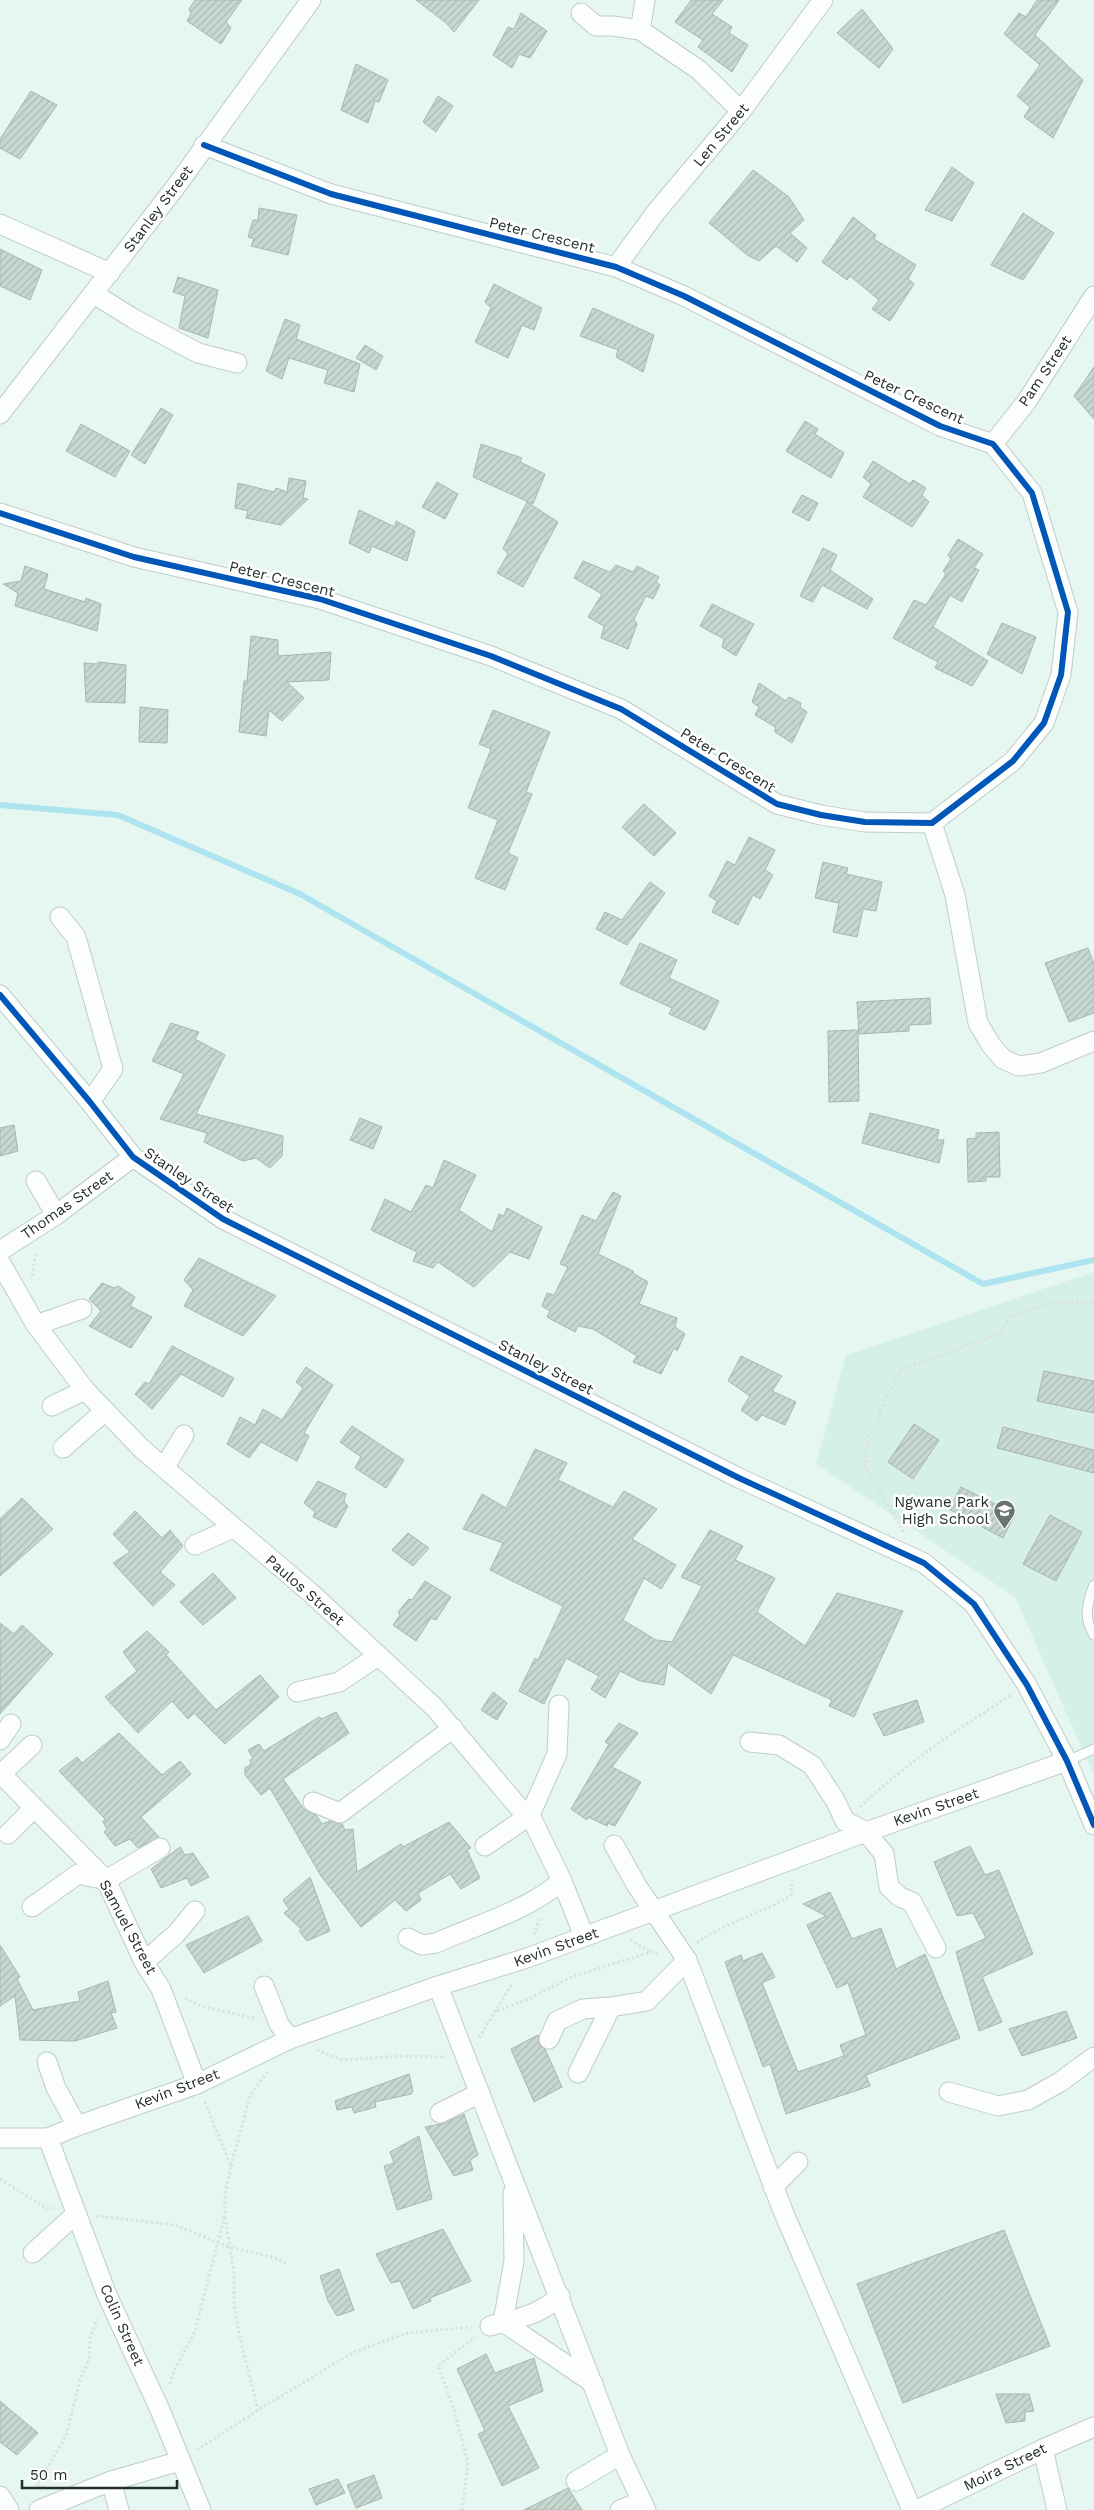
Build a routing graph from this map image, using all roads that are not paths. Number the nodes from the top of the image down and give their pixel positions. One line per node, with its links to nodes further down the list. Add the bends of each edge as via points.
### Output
1 (311, 0): 7 (street, Stanley Street)
2 (823, 0): 6 (street, Len Street)
3 (645, 1): 5 (street)
4 (581, 13): 5 (street, via 596,26)
5 (640, 30): 6 (street, via 699,70)
6 (741, 111): 9 (street, Len Street, via 656,212)
7 (204, 145): 9 (street, Peter Crescent, via 332,194); 10 (street, Stanley Street)
8 (0, 224): 10 (street)
9 (616, 267): 15 (street, Peter Crescent, via 684,296 940,426)
10 (110, 273): 11 (street, Stanley Street)
11 (94, 294): 13 (street, via 198,353); 14 (street, Stanley Street)
12 (1094, 296): 15 (street, Pam Street, via 1027,401)
13 (237, 362)
14 (0, 414)
15 (993, 444): 17 (street, via 1032,493 1049,545 1068,612 1061,675 1044,722 1013,760)
16 (0, 513): 17 (street, Peter Crescent, via 134,557 320,599 491,656 621,709 777,804 865,822)
17 (932, 823): 20 (street, via 955,896 978,1023 991,1045 1003,1059 1018,1066 1041,1063)
18 (60, 917): 21 (street, via 76,937 113,1070)
19 (0, 995): 21 (street, Stanley Street)
20 (1094, 1041)
21 (90, 1102): 22 (street, Stanley Street)
22 (133, 1157): 24 (street, Thomas Street); 48 (street, Stanley Street, via 223,1219 739,1478 924,1563 974,1604 1026,1685)
23 (36, 1181): 24 (street)
24 (56, 1215): 25 (street, Thomas Street)
25 (0, 1251)
26 (0, 1262): 28 (street, Paulos Street)
27 (82, 1308): 28 (street)
28 (36, 1325): 29 (street, Paulos Street)
29 (85, 1390): 30 (street); 31 (street, Paulos Street)
30 (52, 1406)
31 (105, 1411): 33 (street); 34 (street, Paulos Street)
32 (184, 1435): 34 (street)
33 (63, 1448)
34 (164, 1468): 35 (street, Paulos Street)
35 (233, 1528): 36 (street); 39 (street, Paulos Street, via 312,1594)
36 (195, 1545)
37 (1094, 1585): 38 (lane, via 1086,1606 1089,1627)
38 (1094, 1635)
39 (378, 1656): 40 (street, via 338,1682); 43 (street, Paulos Street)
40 (297, 1692)
41 (559, 1705): 52 (street, via 557,1754)
42 (11, 1724): 44 (street)
43 (452, 1728): 50 (street, via 340,1813); 52 (street, Paulos Street, via 521,1810)
44 (0, 1740)
45 (750, 1742): 54 (street, via 780,1745 812,1765 845,1821)
46 (32, 1745): 49 (street)
47 (1094, 1748): 48 (lane)
48 (1067, 1761): 53 (street, Stanley Street); 54 (street, Kevin Street)
49 (0, 1773): 51 (street, Samuel Street)
50 (313, 1802)
51 (34, 1809): 55 (street); 59 (street, Samuel Street)
52 (530, 1815): 57 (street); 60 (street, Paulos Street)
53 (1094, 1824)
54 (866, 1832): 63 (street, Kevin Street); 66 (street, via 884,1854 889,1887 912,1902)
55 (8, 1834)
56 (614, 1845): 63 (street)
57 (485, 1846)
58 (160, 1848): 59 (street)
59 (106, 1880): 61 (street, via 78,1874); 68 (street, Samuel Street)
60 (562, 1881): 64 (street, Paulos Street); 65 (street, via 546,1895 515,1911 436,1943 422,1945)
61 (32, 1907)
62 (195, 1911): 68 (street, via 176,1934)
63 (652, 1911): 64 (street, Kevin Street); 67 (street)
64 (584, 1936): 70 (street, Kevin Street)
65 (408, 1938)
66 (936, 1948)
67 (687, 1960): 71 (street, via 647,2001); 86 (street)
68 (144, 1962): 77 (street, Samuel Street, via 161,1989)
69 (264, 1986): 72 (street, via 279,2024)
70 (438, 1986): 72 (street, Kevin Street); 79 (street)
71 (611, 2007): 73 (street, via 583,2009 557,2021); 76 (street)
72 (290, 2040): 77 (street, Kevin Street)
73 (549, 2040)
74 (1094, 2057): 78 (street, via 1028,2100 998,2106)
75 (47, 2062): 81 (street, via 56,2088)
76 (578, 2073)
77 (197, 2084): 81 (street, Kevin Street)
78 (949, 2092)
79 (480, 2093): 80 (street); 85 (street)
80 (440, 2113)
81 (77, 2126): 83 (street, Kevin Street)
82 (0, 2138): 83 (street)
83 (48, 2138): 87 (street, Colin Street)
84 (798, 2162): 86 (street)
85 (513, 2182): 89 (street); 90 (street, via 514,2261)
86 (773, 2187): 105 (street)
87 (76, 2214): 88 (street); 95 (street, Colin Street, via 107,2295)
88 (33, 2252)
89 (560, 2296): 90 (street, via 546,2308 522,2319); 91 (street)
90 (496, 2324): 91 (street)
91 (593, 2383): 94 (street)
92 (1094, 2427): 93 (street, Moira Street)
93 (1043, 2449): 106 (street, Moira Street); 107 (street)
94 (620, 2455): 97 (street); 99 (street)
95 (180, 2461): 96 (street); 103 (street, Colin Street)
96 (111, 2481): 101 (street); 102 (street)
97 (576, 2481)
98 (0, 2496): 100 (street)
99 (644, 2505): 104 (street)
100 (9, 2510)
101 (39, 2510)
102 (119, 2510)
103 (201, 2510)
104 (620, 2510)
105 (912, 2510)
106 (917, 2510)
107 (1058, 2510)

